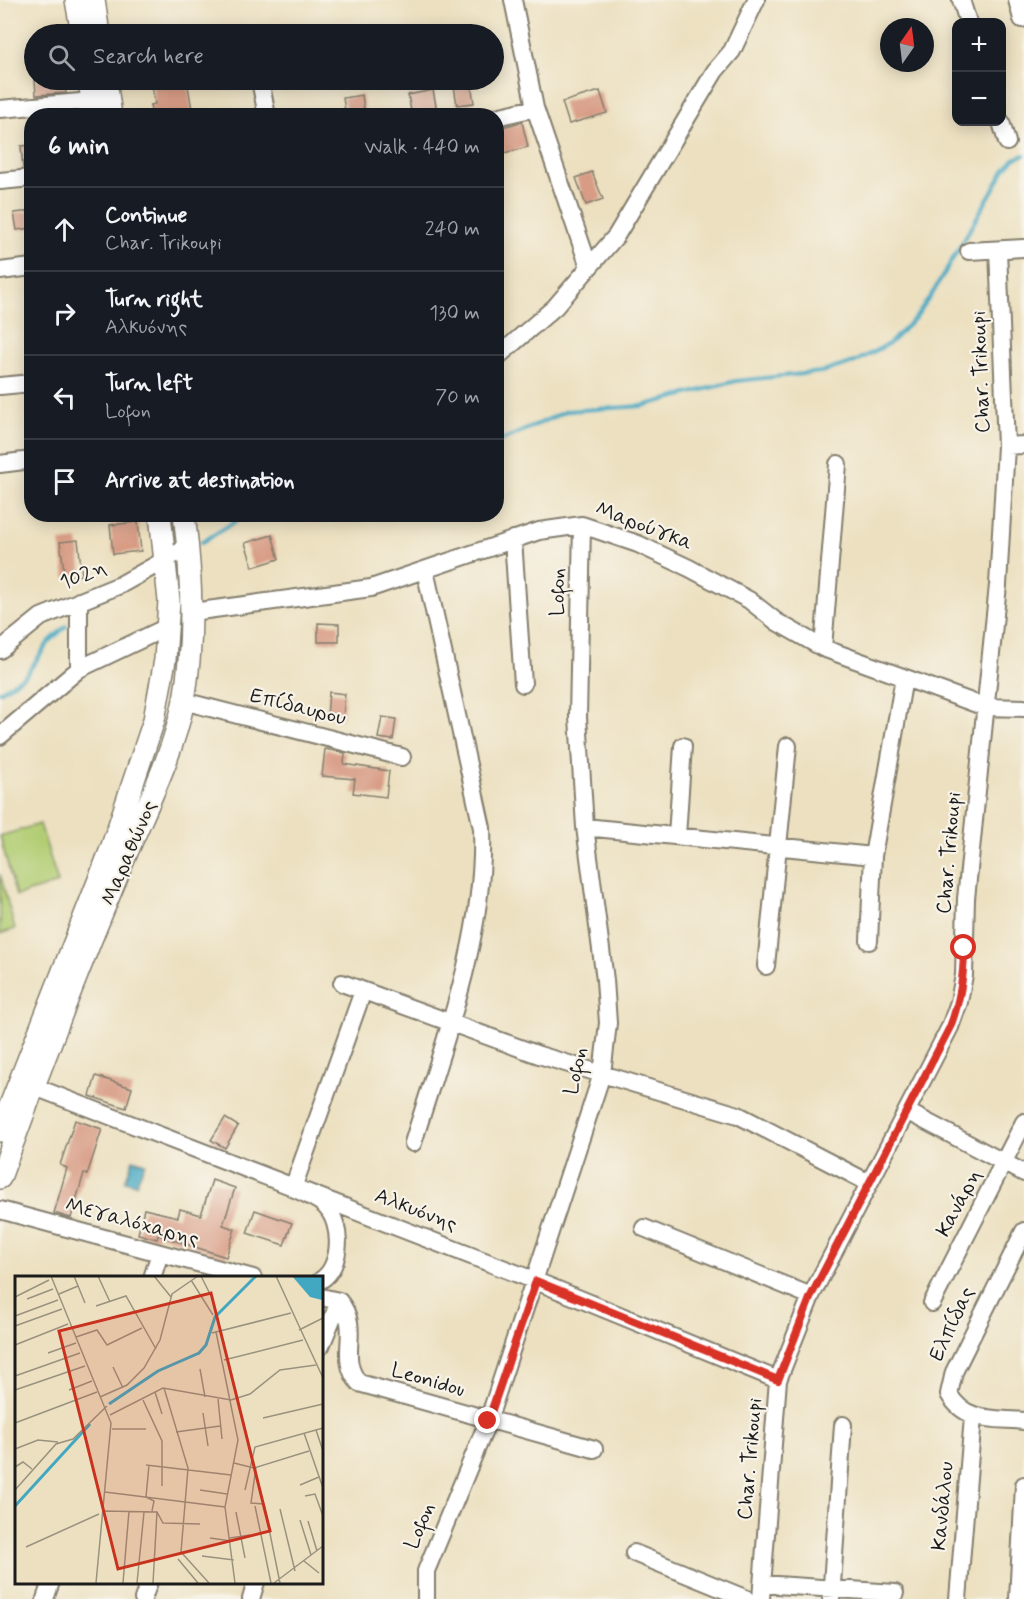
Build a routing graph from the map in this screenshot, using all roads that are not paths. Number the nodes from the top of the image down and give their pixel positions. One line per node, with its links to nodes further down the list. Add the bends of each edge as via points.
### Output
1 (76, 0): 9 (main road)
2 (94, 0): 10 (main road)
3 (513, 0): 17 (street)
4 (756, 0): 28 (street, via 732,51 715,71 629,218)
5 (961, 0): 7 (street)
6 (1017, 0): 8 (street)
7 (967, 18)
8 (1022, 19)
9 (80, 24)
10 (98, 24)
11 (90, 90): 14 (main road)
12 (107, 90): 15 (main road)
13 (263, 90): 16 (street)
14 (93, 108)
15 (110, 108)
16 (266, 108)
17 (535, 108): 20 (street); 28 (street)
18 (0, 109): 19 (street)
19 (24, 109)
20 (504, 115)
21 (1002, 126): 22 (street)
22 (1007, 142)
23 (24, 179): 24 (street)
24 (0, 181)
25 (1024, 248): 26 (street)
26 (998, 250): 27 (street); 34 (street, Char. Trikoupi)
27 (969, 251)
28 (589, 267): 31 (street, via 555,307)
29 (24, 268): 30 (street)
30 (0, 271)
31 (504, 351)
32 (24, 384): 33 (street)
33 (0, 386)
34 (1006, 446): 35 (street); 55 (street, Char. Trikoupi, via 998,585)
35 (1024, 446)
36 (24, 461): 37 (street)
37 (0, 464)
38 (838, 464): 49 (street)
39 (161, 522): 44 (main road, Μαραθώνος)
40 (185, 522): 43 (main road, Μαραθώνος)
41 (582, 525): 42 (street, Μαρούγκα); 49 (street, Μαρούγκα, via 638,544 689,568 749,600 777,622); 61 (street, Lofon, via 578,717)
42 (513, 539): 45 (street, Μαρούγκα); 53 (street)
43 (188, 548): 44 (street, 102η); 47 (main road, Μαραθώνος)
44 (166, 560): 46 (street, 102η, via 120,585); 48 (main road, Μαραθώνος)
45 (425, 570): 47 (street, Μαρούγκα, via 344,594); 69 (street, via 482,828 483,880)
46 (79, 601): 50 (street, 102η, via 41,617); 51 (street)
47 (192, 612): 54 (main road, Μαραθώνος)
48 (167, 627): 51 (street); 74 (main road, Μαραθώνος, via 160,696 144,752 111,849)
49 (823, 648): 52 (street, Μαρούγκα)
50 (0, 651)
51 (79, 669): 57 (street)
52 (904, 678): 55 (street, Μαρούγκα); 64 (street)
53 (523, 684)
54 (183, 701): 60 (street, Επίδαυρου); 71 (main road, Μαραθώνος, via 155,793 126,855)
55 (985, 707): 56 (street, Μαρούγκα); 72 (street, Char. Trikoupi, via 959,1002)
56 (1024, 708)
57 (0, 736)
58 (683, 746): 62 (street)
59 (788, 746): 63 (street)
60 (402, 757)
61 (585, 827): 62 (street); 70 (street, Lofon, via 606,991 608,1023)
62 (677, 836): 63 (street)
63 (776, 846): 64 (street); 66 (street)
64 (873, 856): 65 (street)
65 (869, 941)
66 (766, 966)
67 (342, 983): 68 (street)
68 (363, 991): 69 (street); 80 (street)
69 (451, 1021): 70 (street, via 538,1055); 75 (street)
70 (602, 1074): 79 (street, via 738,1115); 88 (street, Lofon)
71 (35, 1088): 78 (main road, Μαραθώνος); 80 (street, Αλκυόνης)
72 (908, 1112): 76 (street); 79 (street, Char. Trikoupi)
73 (1024, 1122): 76 (street, Κανάρη)
74 (0, 1131)
75 (413, 1143)
76 (1005, 1163): 77 (street); 91 (street, Κανάρη)
77 (1024, 1173)
78 (0, 1178)
79 (869, 1183): 89 (street, Char. Trikoupi)
80 (293, 1188): 87 (street, via 327,1207 336,1230 337,1256); 88 (street, Αλκυόνης)
81 (0, 1210): 84 (street, Μεγαλόχαρης)
82 (644, 1228): 89 (street)
83 (1024, 1231): 95 (street, Ελπίδας, via 950,1382 949,1394 954,1403)
84 (160, 1253): 85 (street); 86 (street, Μεγαλόχαρης)
85 (153, 1276)
86 (246, 1276)
87 (322, 1279)
88 (536, 1281): 94 (street, Αλκυόνης); 96 (street, Lofon)
89 (811, 1296): 94 (street, Char. Trikoupi)
90 (322, 1297): 92 (street)
91 (932, 1303)
92 (342, 1306): 93 (street); 96 (street, Leonidou, via 351,1327 348,1364 359,1383)
93 (322, 1344)
94 (778, 1380): 105 (street, Char. Trikoupi)
95 (973, 1417): 97 (street); 113 (street, Κανδάλου)
96 (488, 1421): 99 (street, Leonidou); 111 (street, Lofon, via 426,1571)
97 (1024, 1421)
98 (843, 1425): 107 (street)
99 (594, 1449)
100 (1024, 1485): 114 (street)
101 (634, 1552): 112 (street)
102 (50, 1584): 108 (street)
103 (148, 1584): 109 (street)
104 (255, 1584): 110 (street)
105 (762, 1592): 107 (street)
106 (895, 1593): 107 (street)
107 (831, 1594)
108 (45, 1599)
109 (143, 1599)
110 (251, 1599)
111 (426, 1599)
112 (747, 1599)
113 (958, 1599)
114 (1018, 1599)

